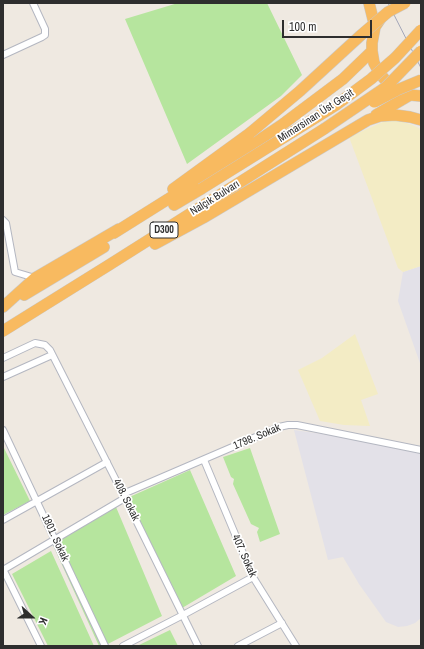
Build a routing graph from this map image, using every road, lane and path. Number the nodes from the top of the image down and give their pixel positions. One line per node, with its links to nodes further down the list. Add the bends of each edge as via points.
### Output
1 (33, 3): 9 (street, via 45,34)
2 (369, 3): 5 (highway)
3 (398, 3): 5 (highway, via 384,14)
4 (405, 3): 17 (highway, bridge, via 388,12 250,133)
5 (376, 27): 7 (highway)
6 (421, 30): 15 (highway, Mimarsinan Üst Geçit, bridge, via 383,68 336,105)
7 (372, 50): 11 (highway, via 374,63 384,79 398,90); 17 (highway, via 343,79 283,124)
8 (421, 51): 14 (highway, Mimarsinan Üst Geçit, bridge, via 386,87)
9 (3, 55)
10 (421, 80): 14 (highway, D300, bridge)
11 (416, 95): 12 (highway)
12 (368, 120): 13 (highway, via 395,115); 18 (highway, via 203,218 145,250)
13 (421, 120)
14 (324, 129): 18 (highway, Nalçık Bulvarı / D300)
15 (201, 189): 20 (highway, Nalçık Bulvarı / D300)
16 (3, 220): 19 (street, via 6,224 15,272)
17 (114, 233): 19 (highway)
18 (109, 265): 21 (highway, Nalçık Bulvarı / D300)
19 (35, 278): 20 (highway)
20 (3, 307)
21 (3, 331)
22 (52, 355): 23 (street, via 47,347 38,343); 24 (street); 28 (street, 408. Sokak)
23 (3, 358)
24 (3, 377)
25 (3, 430): 30 (street, 1801. Sokak)
26 (421, 450): 27 (street, 1798. Sokak, via 292,425 278,427)
27 (204, 460): 29 (street, 1798. Sokak); 34 (street, 407. Sokak)
28 (107, 462): 29 (street, 408. Sokak); 30 (street)
29 (124, 496): 32 (street, 1798. Sokak); 35 (street, 408. Sokak)
30 (37, 500): 31 (street); 32 (street, 1801. Sokak)
31 (3, 520)
32 (55, 539): 33 (street, 1798. Sokak); 38 (street, 1801. Sokak)
33 (3, 570): 37 (street)
34 (253, 577): 35 (street); 36 (street, 407. Sokak)
35 (184, 616): 39 (street); 40 (street, 408. Sokak)
36 (282, 623): 41 (street); 42 (street, 407. Sokak)
37 (41, 646)
38 (105, 646)
39 (123, 646)
40 (198, 646)
41 (238, 646)
42 (296, 646)

